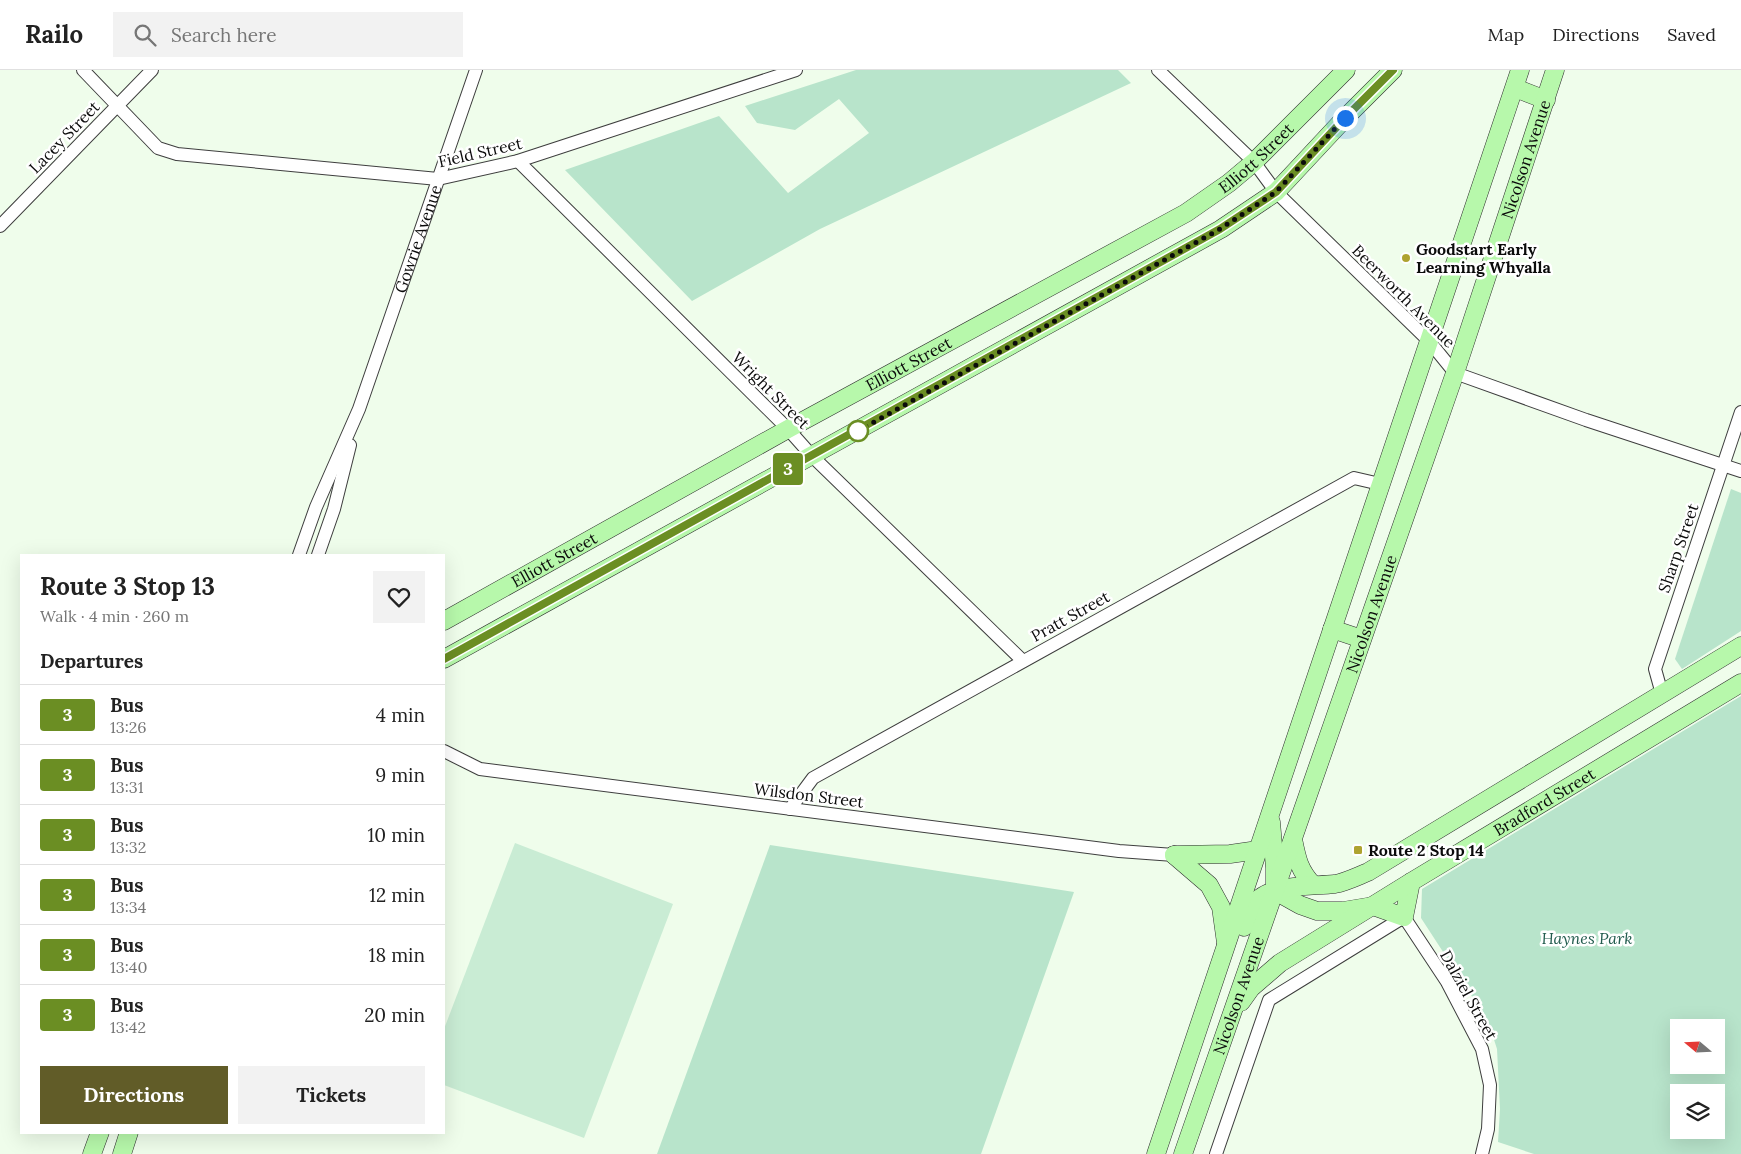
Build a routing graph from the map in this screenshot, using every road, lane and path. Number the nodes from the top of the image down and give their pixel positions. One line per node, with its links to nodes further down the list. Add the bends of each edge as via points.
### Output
1 (83, 70): 12 (street, Field Street)
2 (152, 70): 12 (street, Lacey Street)
3 (476, 70): 15 (street, Gowrie Avenue)
4 (796, 70): 13 (street, Field Street)
5 (1158, 70): 14 (street, Beerworth Avenue)
6 (1346, 70): 14 (street, Elliott Street)
7 (1393, 70): 16 (street, Elliott Street)
8 (1520, 70): 10 (street, Nicolson Avenue)
9 (1555, 70): 11 (street, Nicolson Avenue)
10 (1515, 88): 11 (street); 18 (street, Nicolson Avenue)
11 (1546, 100): 19 (street, Nicolson Avenue)
12 (118, 105): 15 (street, Field Street, via 158,148 177,154); 17 (street, Lacey Street)
13 (518, 161): 15 (street, Field Street); 22 (street, Wright Street)
14 (1254, 162): 16 (street, Beerworth Avenue); 22 (street, Elliott Street, via 1229,184 1186,213)
15 (438, 179): 20 (street, Gowrie Avenue)
16 (1276, 192): 18 (street, Beerworth Avenue); 23 (street, Elliott Street, via 1220,229)
17 (0, 226)
18 (1429, 341): 19 (street, Beerworth Avenue); 26 (street, Nicolson Avenue)
19 (1455, 373): 24 (street, Beerworth Avenue, via 1586,420); 31 (street, Nicolson Avenue)
20 (359, 409): 27 (street, Gowrie Avenue, via 316,506); 28 (street, Gowrie Avenue, via 334,509)
21 (1741, 412): 24 (street, Sharp Street)
22 (788, 429): 23 (street, Wright Street); 29 (street, Elliott Street)
23 (812, 456): 33 (street, Elliott Street); 34 (street, Wright Street)
24 (1724, 464): 25 (street, Beerworth Avenue); 36 (street, Sharp Street, via 1655,669)
25 (1741, 471)
26 (1380, 484): 30 (street, Nicolson Avenue); 34 (street, Pratt Street, via 1354,478)
27 (299, 554)
28 (318, 554)
29 (445, 620)
30 (1332, 629): 31 (street); 39 (street, Nicolson Avenue)
31 (1362, 639): 40 (street, Nicolson Avenue)
32 (1741, 646): 36 (street, Bradford Street)
33 (445, 658)
34 (1023, 661): 38 (street, Pratt Street, via 813,778)
35 (1741, 684): 43 (street, Bradford Street)
36 (1662, 694): 44 (street, Bradford Street, via 1368,872 1336,884)
37 (445, 752): 38 (street, Wilsdon Street, via 480,770)
38 (790, 810): 42 (street, Wilsdon Street, via 1119,852)
39 (1270, 817): 41 (street, Nicolson Avenue); 45 (street)
40 (1293, 838): 44 (street, via 1297,861); 45 (street, Nicolson Avenue)
41 (1258, 850): 42 (street); 48 (street, Nicolson Avenue)
42 (1174, 855): 48 (street, via 1209,885 1221,907)
43 (1411, 882): 46 (street, Bradford Street); 47 (street)
44 (1313, 884): 45 (street, Bradford Street)
45 (1275, 891): 46 (street, via 1317,911); 49 (street, Bradford Street, via 1251,907 1236,948); 50 (street, Nicolson Avenue)
46 (1373, 906): 47 (street); 50 (street, Bradford Street, via 1280,963 1251,988)
47 (1404, 917): 57 (street, Nicolson Avenue, via 1269,1000); 58 (street, Dalziel Street, via 1448,982 1482,1050 1490,1085 1488,1128)
48 (1227, 947): 49 (street, Nicolson Avenue)
49 (1218, 975): 55 (street, Nicolson Avenue)
50 (1232, 1013): 56 (street, Nicolson Avenue)
51 (99, 1134): 53 (street)
52 (128, 1134): 54 (street)
53 (92, 1154)
54 (122, 1154)
55 (1156, 1154)
56 (1183, 1154)
57 (1216, 1154)
58 (1482, 1154)

